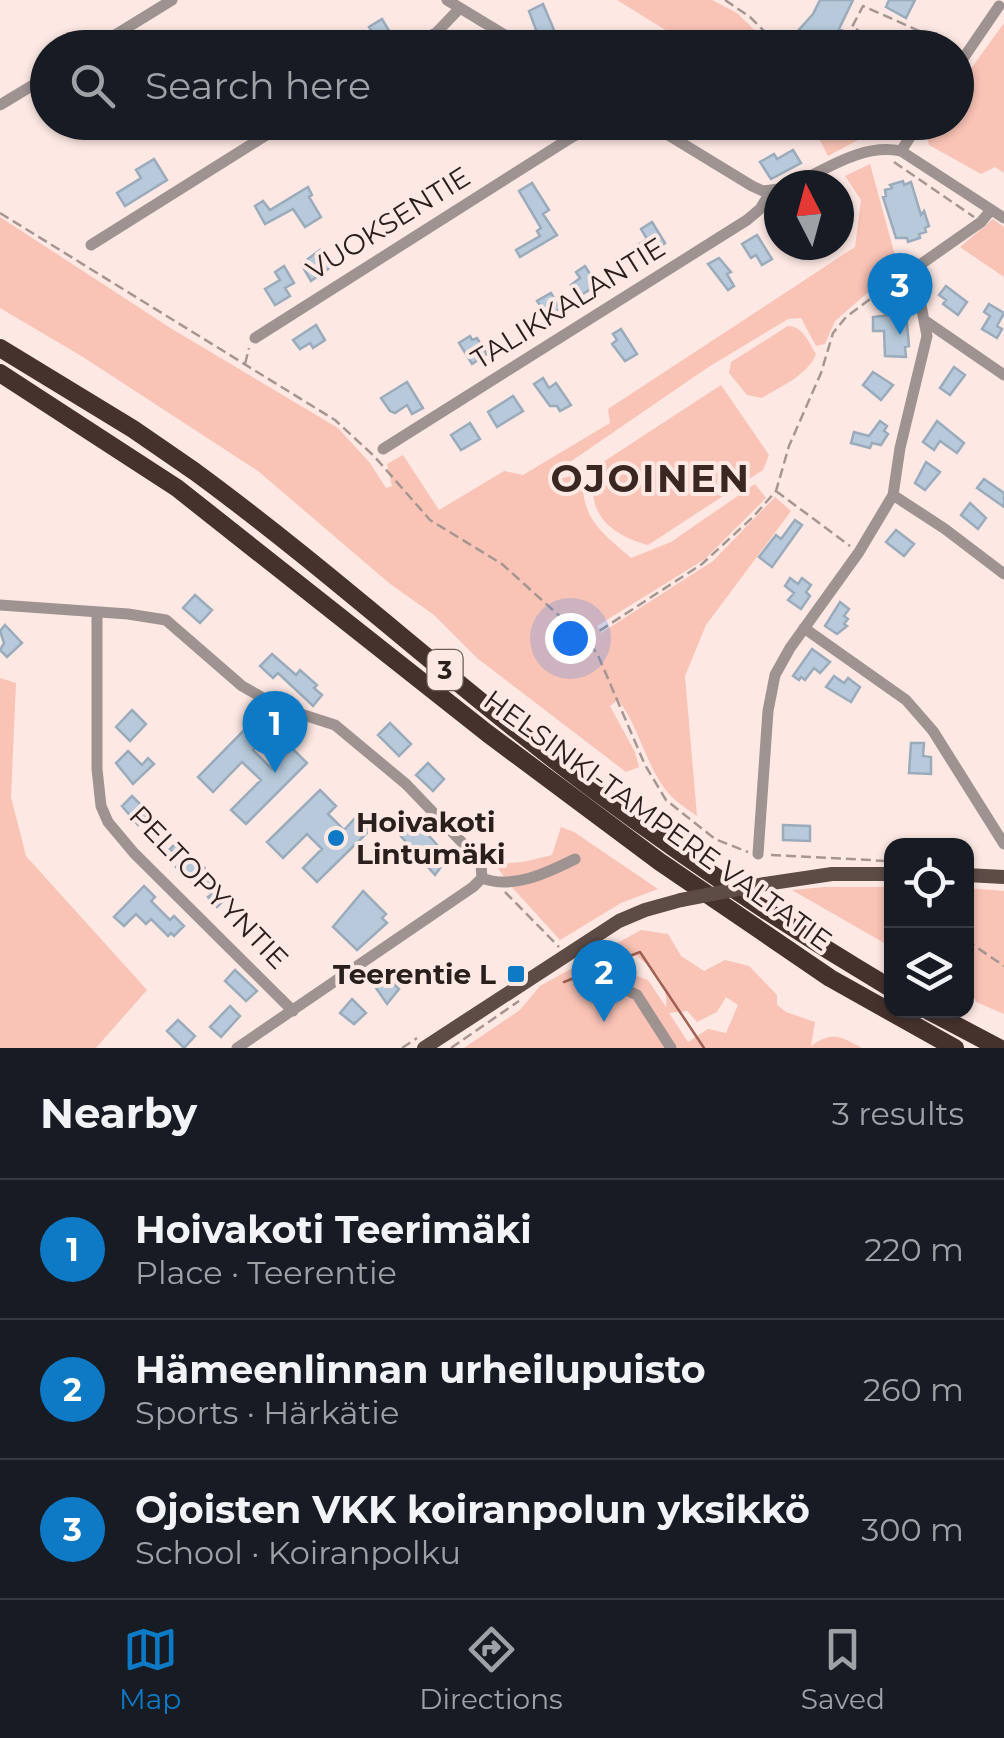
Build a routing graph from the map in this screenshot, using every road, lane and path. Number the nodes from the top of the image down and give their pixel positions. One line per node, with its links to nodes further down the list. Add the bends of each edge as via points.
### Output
1 (172, 0): 9 (street)
2 (447, 0): 7 (street)
3 (725, 0): 12 (path)
4 (865, 0): 6 (path)
5 (998, 5): 14 (street)
6 (863, 6): 8 (path); 13 (path, via 852,27)
7 (460, 8): 10 (street); 11 (street)
8 (914, 29)
9 (123, 30)
10 (439, 30)
11 (496, 30)
12 (763, 30)
13 (858, 30)
14 (974, 42)
15 (30, 87): 16 (street)
16 (0, 105)
17 (257, 140): 28 (street)
18 (567, 140): 31 (street, VUOKSENTIE)
19 (677, 140): 23 (street)
20 (908, 140): 21 (street)
21 (900, 151): 22 (street, via 863,152); 25 (street)
22 (825, 170)
23 (764, 188)
24 (764, 205): 36 (street, TALIKKALANTIE)
25 (991, 210): 27 (street); 29 (street)
26 (0, 212): 33 (path)
27 (1004, 218)
28 (92, 244)
29 (914, 270): 30 (street); 37 (path, via 895,278 833,332)
30 (924, 320): 35 (street); 38 (street)
31 (254, 338): 33 (path)
32 (0, 348): 57 (highway, HELSINKI-TAMPERE VALTATIE / 3, via 194,471 592,788)
33 (245, 364): 44 (path, via 335,420 430,520 502,564)
34 (0, 373): 64 (highway, HELSINKI-TAMPERE VALTATIE / 3, via 177,488 660,862 830,978)
35 (1004, 375)
36 (383, 449)
37 (776, 491): 39 (path); 44 (path, via 702,564)
38 (893, 495): 39 (street); 40 (street)
39 (859, 552): 43 (street)
40 (1004, 574)
41 (0, 605): 42 (street)
42 (98, 612): 52 (street, via 166,620 242,686 278,707 335,725 406,784 475,856); 59 (street, PELTOPYYNTIE, via 97,769 108,822)
43 (804, 628): 45 (street, via 906,700); 46 (street, via 772,682)
44 (586, 640): 46 (path, via 666,800 715,839)
45 (1004, 844)
46 (758, 854): 48 (path)
47 (575, 859): 53 (street)
48 (884, 867)
49 (884, 869): 61 (main road, bridge, via 681,900 618,921)
50 (974, 875): 51 (main road)
51 (1004, 877)
52 (482, 878): 53 (street); 59 (street)
53 (498, 884): 54 (path)
54 (554, 942)
55 (974, 945): 56 (path)
56 (1004, 966)
57 (884, 983)
58 (603, 997): 63 (street, via 620,987 637,995)
59 (293, 1011): 62 (street)
60 (944, 1018): 65 (highway)
61 (432, 1046)
62 (237, 1048)
63 (671, 1048)
64 (955, 1048)
65 (999, 1048)

